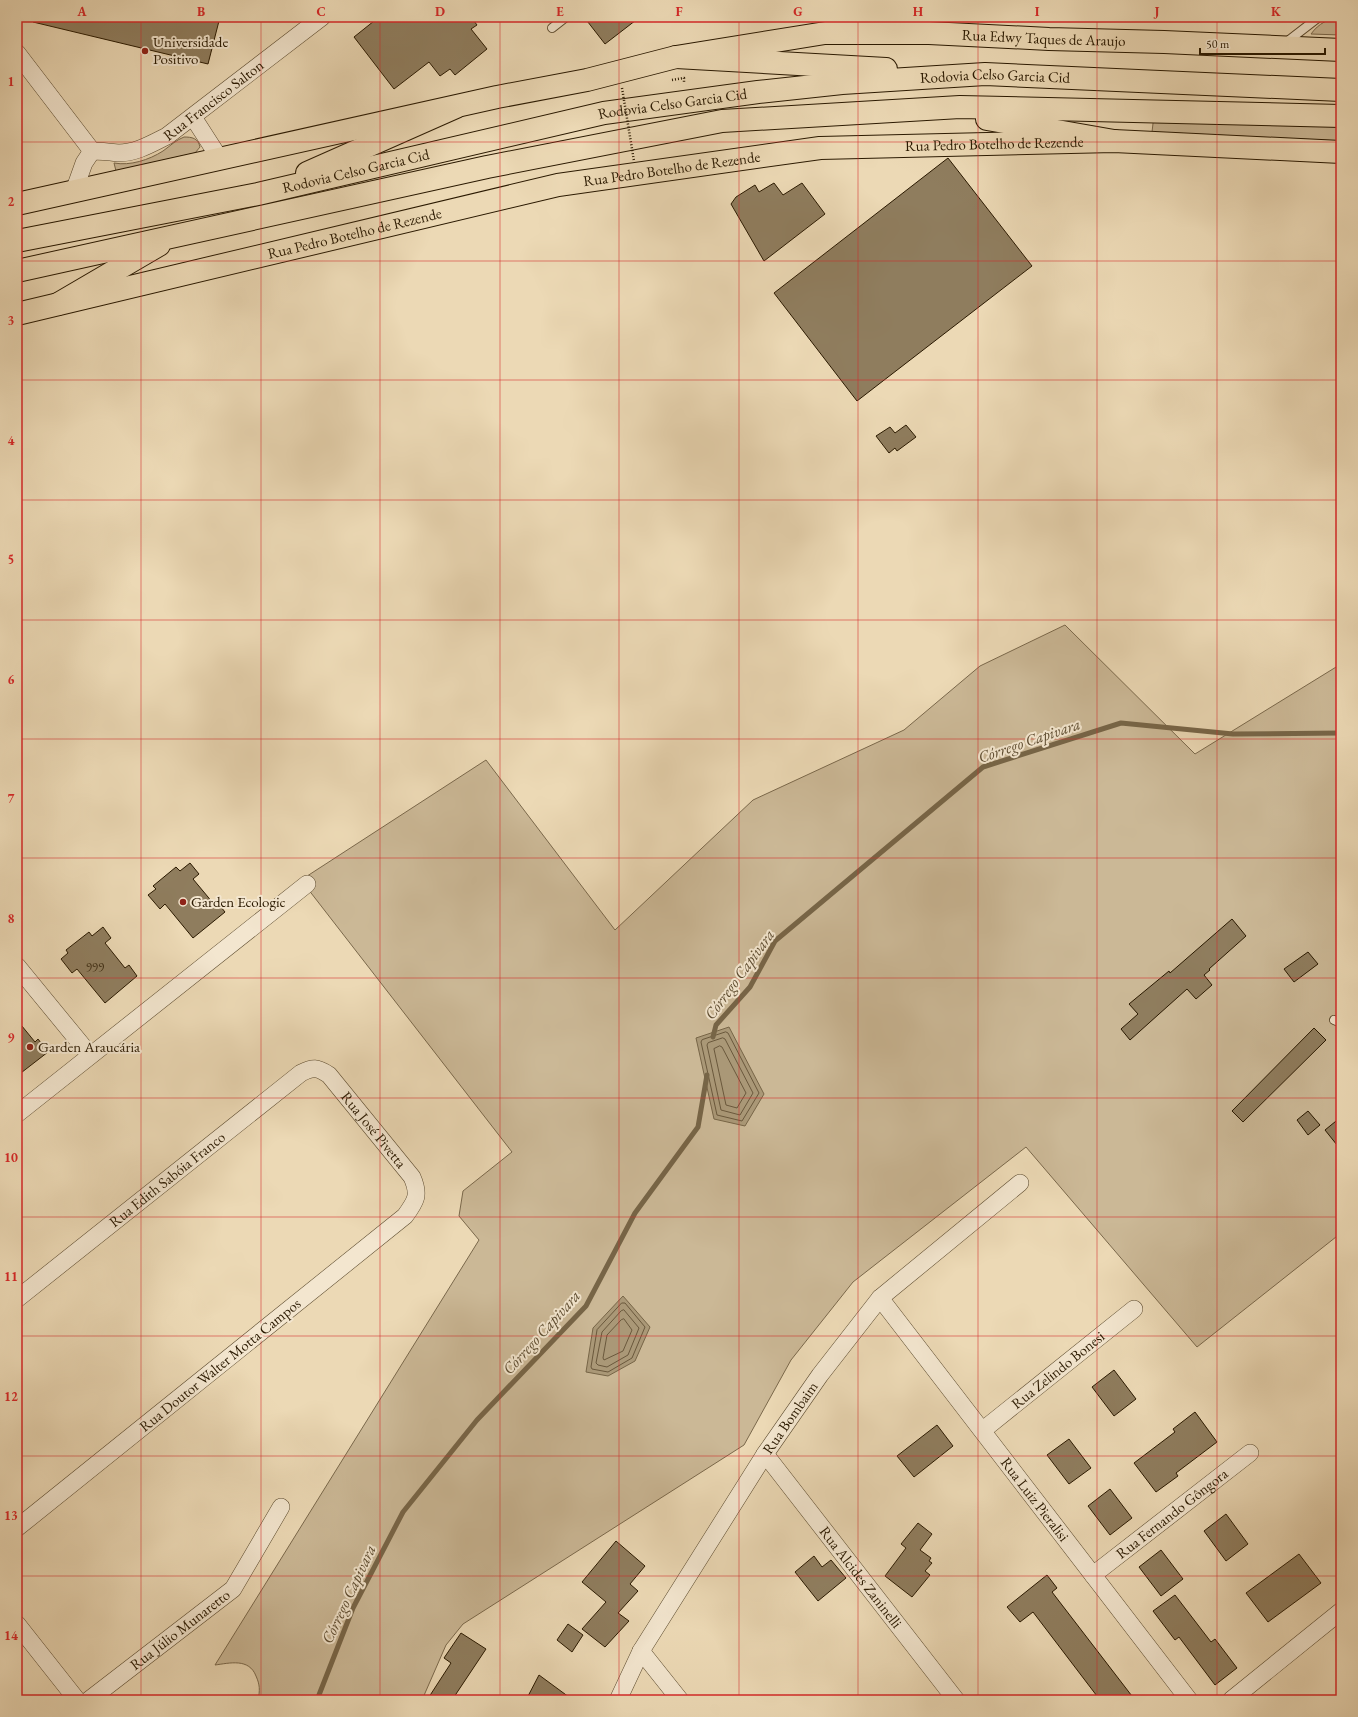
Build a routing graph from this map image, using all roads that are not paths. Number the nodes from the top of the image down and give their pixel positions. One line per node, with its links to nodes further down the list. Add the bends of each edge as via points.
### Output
1 (322, 17): 15 (street, Rua Francisco Salton)
2 (566, 17): 5 (lane)
3 (1319, 17): 6 (lane)
4 (925, 25): 6 (main road, Rua Edwy Taques de Araujo, via 1049,39); 9 (main road, Rua Edwy Taques de Araujo, via 825,33)
5 (552, 28)
6 (1280, 47): 7 (main road, Rua Edwy Taques de Araujo)
7 (1341, 50)
8 (17, 53): 17 (street)
9 (676, 57): 10 (main road); 12 (main road, via 587,80)
10 (985, 74): 11 (main road, Rodovia Celso Garcia Cid); 21 (main road, Rodovia Celso Garcia Cid, via 835,84 604,113)
11 (1341, 90)
12 (456, 107): 19 (main road); 21 (main road)
13 (932, 109): 14 (main road, Rodovia Celso Garcia Cid, via 968,107); 16 (main road); 23 (main road, Rodovia Celso Garcia Cid, via 722,121 487,167)
14 (1341, 116)
15 (193, 117): 17 (street, Rua Francisco Salton, via 148,146 124,152); 19 (street)
16 (1114, 141): 18 (main road, Rua Pedro Botelho de Rezende); 26 (main road, Rua Pedro Botelho de Rezende, via 820,148 558,185)
17 (92, 151): 20 (street, via 84,163)
18 (1341, 152)
19 (220, 159): 20 (main road)
20 (74, 191): 22 (main road)
21 (258, 194): 24 (main road, Rodovia Celso Garcia Cid)
22 (17, 204)
23 (177, 234): 25 (main road, Rodovia Celso Garcia Cid); 26 (main road)
24 (17, 241)
25 (17, 270)
26 (58, 304): 27 (main road, Rua Pedro Botelho de Rezende)
27 (17, 314)
28 (307, 884): 30 (street)
29 (17, 966): 30 (street)
30 (90, 1056): 32 (street)
31 (320, 1069): 34 (street, Rua José Pivetta, via 336,1082 412,1177); 36 (street, Rua Edith Sabóia Franco, via 300,1073)
32 (17, 1114)
33 (1020, 1183): 35 (street, Rua Bombaim)
34 (417, 1196): 42 (street, Rua Doutor Walter Motta Campos, via 405,1216)
35 (880, 1298): 38 (street, Rua Luiz Pieralisi); 40 (street, Rua Bombaim, via 820,1374)
36 (17, 1299)
37 (1134, 1309): 38 (street, Rua Zelindo Bonesi)
38 (983, 1430): 43 (street, Rua Luiz Pieralisi)
39 (1250, 1453): 43 (street, Rua Fernando Gôngora)
40 (765, 1454): 46 (street, Rua Bombaim); 51 (street, Rua Alcides Zaninelli)
41 (281, 1507): 48 (street, Rua Júlio Munaretto, via 232,1589)
42 (17, 1528)
43 (1094, 1575): 52 (street, Rua Luiz Pieralisi)
44 (1341, 1611): 53 (street)
45 (17, 1624): 47 (street)
46 (641, 1651): 49 (street, Rua Bombaim); 50 (street)
47 (77, 1700)
48 (90, 1700)
49 (618, 1700)
50 (680, 1700)
51 (956, 1700)
52 (1189, 1700)
53 (1231, 1700)

